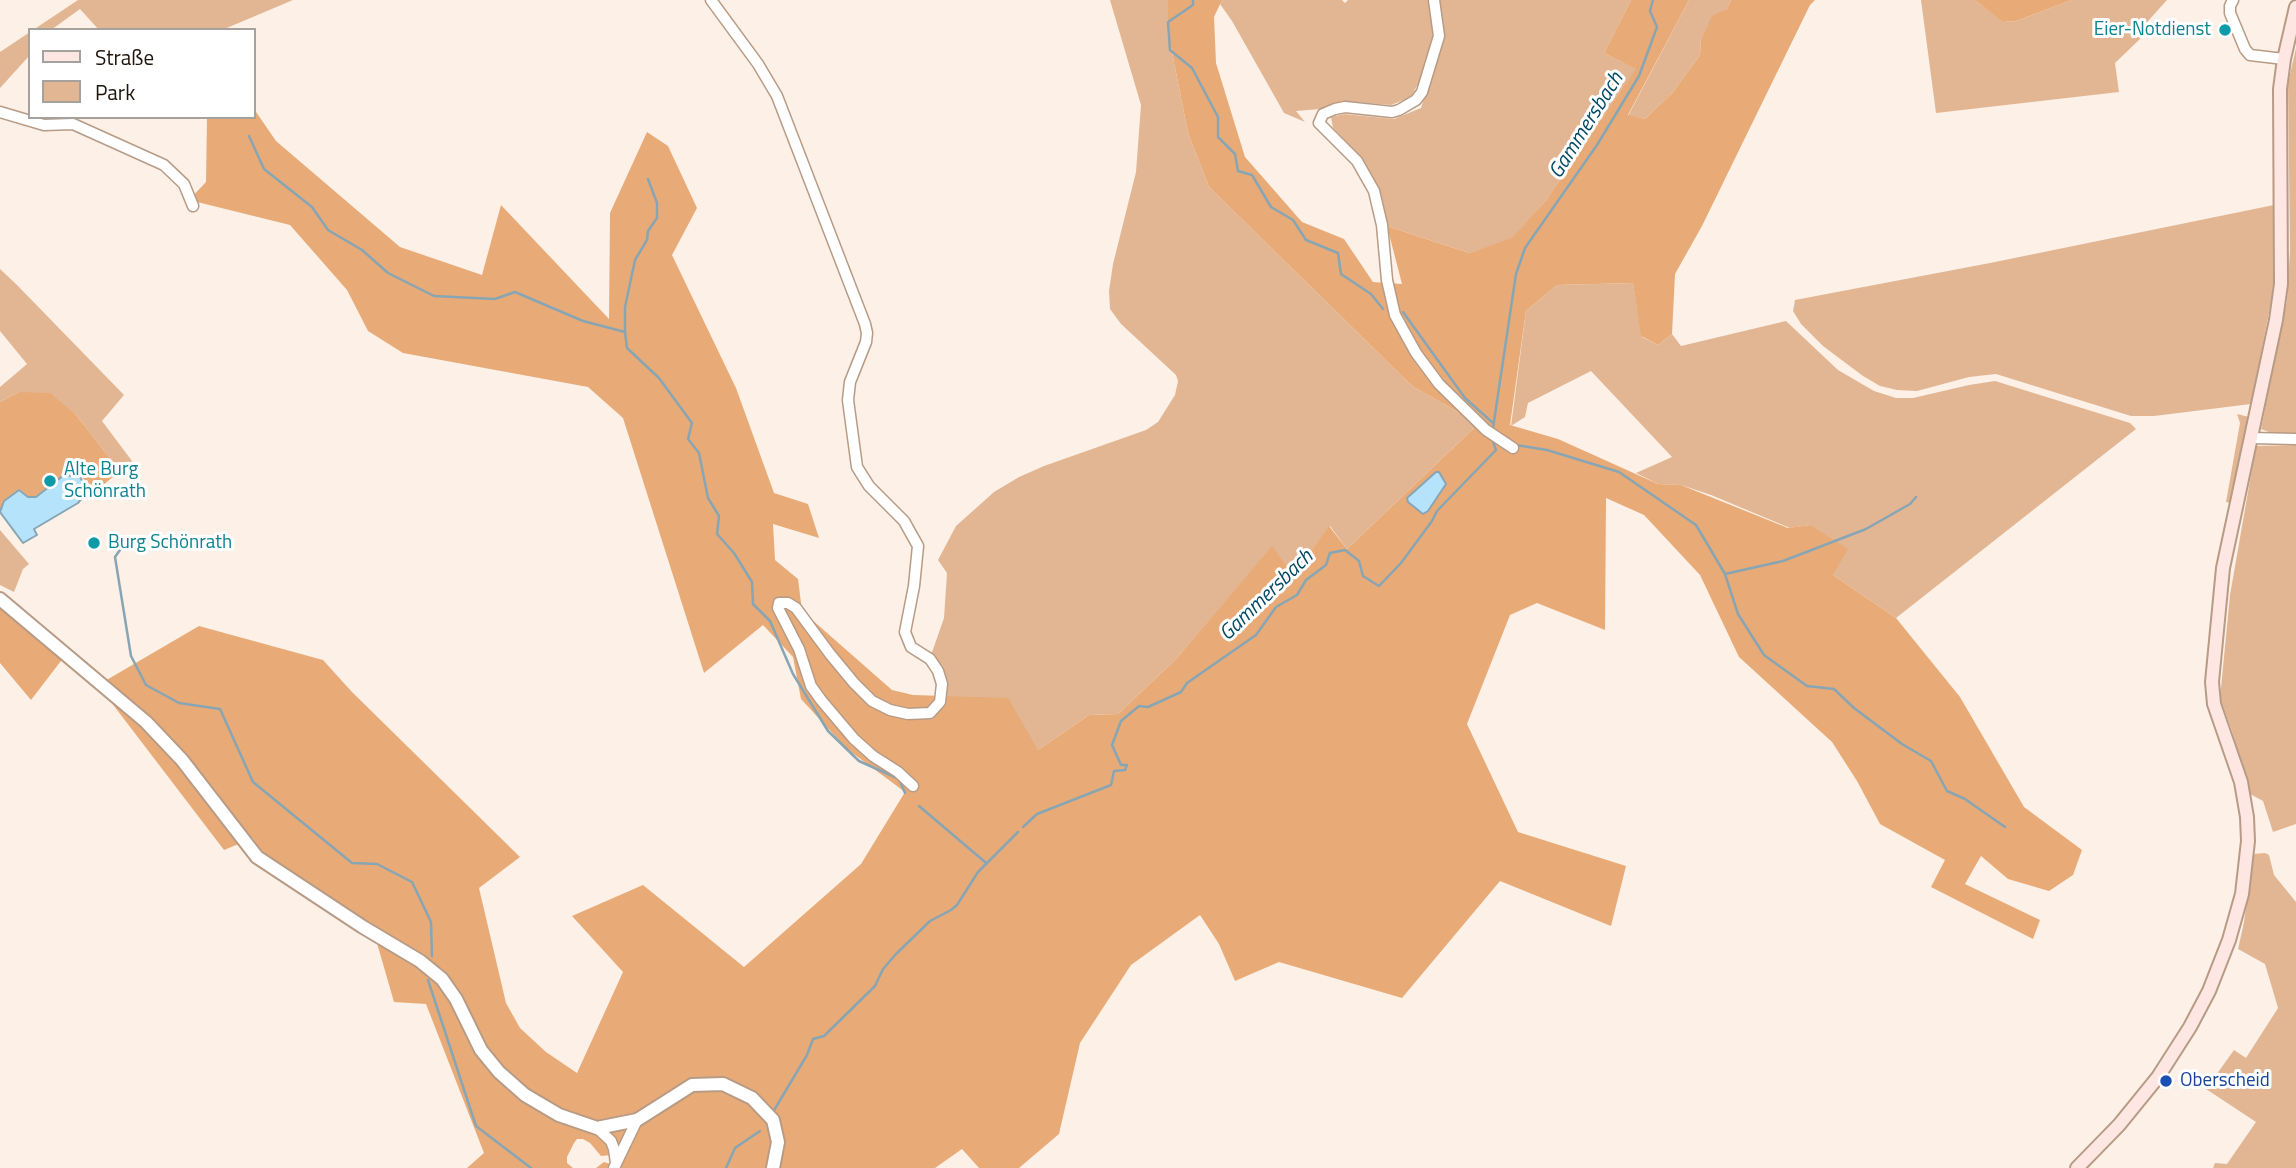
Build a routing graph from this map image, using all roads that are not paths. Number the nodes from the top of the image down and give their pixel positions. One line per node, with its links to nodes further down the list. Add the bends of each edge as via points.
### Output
1 (711, 0): 12 (street, via 777,96 865,324 866,342 848,400 858,467 869,486 904,521 918,546 905,632 911,647 930,659 938,671 940,702 930,713 908,714 872,701 796,608 788,603 779,603 778,608 821,701 854,739)
2 (1434, 0): 10 (street, via 1439,36 1416,100 1392,112 1335,109 1324,114 1319,124 1357,161 1374,191 1395,315 1416,352 1439,384 1486,430)
3 (2233, 0): 5 (street, via 2230,13 2250,55)
4 (2296, 7): 5 (main road)
5 (2284, 59): 8 (main road, via 2280,89 2281,284)
6 (0, 112): 7 (street, via 44,125 73,124 163,164 184,184)
7 (193, 206)
8 (2250, 438): 9 (street); 17 (main road, via 2224,568 2212,682 2214,704 2241,782 2247,817 2242,894 2229,940 2190,1027 2127,1116)
9 (2296, 439)
10 (1513, 448)
11 (0, 599): 14 (street, via 146,722 182,760 257,857 442,979 481,1050 499,1072 525,1095 559,1115)
12 (913, 786)
13 (637, 1120): 14 (street); 15 (street); 16 (street, via 692,1085 723,1084 752,1098 773,1120 778,1142)
14 (597, 1128): 15 (street, via 611,1141)
15 (615, 1166)
16 (773, 1168)
17 (2077, 1168)

